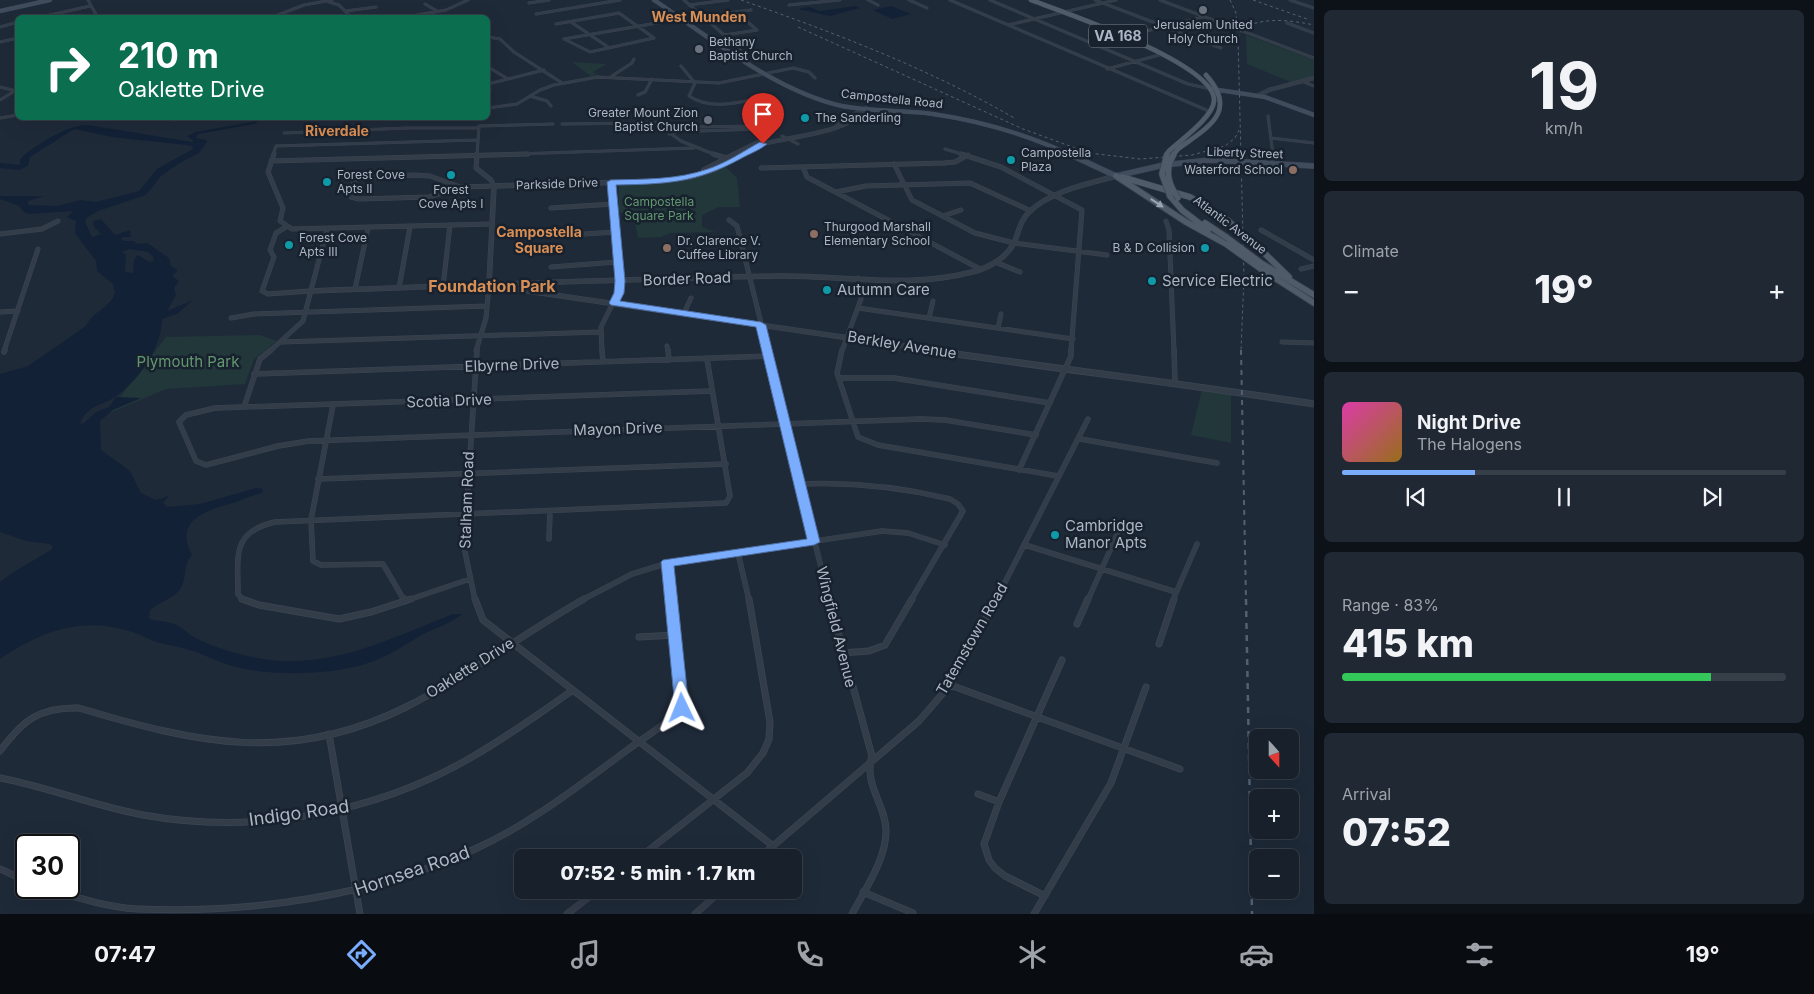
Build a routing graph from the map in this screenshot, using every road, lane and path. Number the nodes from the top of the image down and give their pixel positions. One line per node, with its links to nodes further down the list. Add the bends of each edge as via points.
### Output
1 (41, 0): 34 (main road)
2 (50, 0): 34 (main road)
3 (88, 0): 30 (street)
4 (332, 0): 24 (street)
5 (468, 0): 36 (street)
6 (533, 0): 7 (street, via 529,3)
7 (549, 0)
8 (620, 0): 40 (street)
9 (654, 0): 48 (main road, Campostella Road)
10 (684, 0): 27 (street)
11 (728, 0): 27 (street)
12 (834, 0): 13 (street); 28 (street)
13 (840, 0)
14 (868, 0): 29 (street)
15 (909, 0): 32 (street)
16 (950, 0): 54 (street)
17 (993, 0): 49 (street)
18 (1031, 0): 39 (main road, VA 168)
19 (1039, 0): 39 (main road, VA 168)
20 (1095, 0): 25 (street)
21 (1116, 0): 25 (street)
22 (1160, 0): 47 (street)
23 (1290, 0): 33 (street)
24 (324, 1): 37 (street, via 339,5); 43 (street)
25 (1103, 3): 39 (street); 56 (street)
26 (425, 4): 36 (street)
27 (689, 5): 46 (street)
28 (789, 5)
29 (878, 5)
30 (90, 6): 41 (street); 42 (street)
31 (376, 7): 37 (street)
32 (927, 8)
33 (1314, 8)
34 (0, 10)
35 (751, 10): 38 (street)
36 (437, 11): 45 (street)
37 (346, 12): 44 (street)
38 (736, 12): 46 (street); 60 (street, via 757,30)
39 (1063, 12): 49 (street); 61 (main road, VA 168); 67 (main road, VA 168)
40 (536, 14)
41 (50, 15)
42 (96, 15)
43 (278, 15)
44 (349, 15)
45 (420, 15)
46 (703, 16): 60 (street)
47 (1204, 16): 56 (street); 68 (street)
48 (680, 19): 55 (street); 71 (main road, Campostella Road)
49 (1033, 19): 54 (street); 70 (street)
50 (571, 22): 52 (street); 55 (street, via 619,13); 59 (street)
51 (15, 23): 57 (street)
52 (556, 24)
53 (1287, 24): 58 (street)
54 (1006, 25): 74 (street)
55 (637, 26): 59 (street); 65 (street, via 654,38)
56 (1162, 26): 61 (street); 66 (street)
57 (0, 27)
58 (1314, 33)
59 (587, 34): 65 (street); 65 (street, via 564,39 590,52)
60 (725, 35): 71 (street)
61 (1126, 36): 90 (main road, VA 168, via 1193,66)
62 (490, 37): 75 (street, via 500,39)
63 (15, 39): 64 (street)
64 (0, 42)
65 (608, 47)
66 (1221, 48)
67 (1163, 54): 70 (street); 88 (main road, VA 168, via 1191,69)
68 (1314, 58)
69 (634, 59): 77 (street)
70 (1135, 62): 74 (street); 88 (street, via 1192,85)
71 (749, 63): 76 (main road, Campostella Road)
72 (681, 66): 84 (street)
73 (490, 68): 80 (street)
74 (1107, 69): 100 (street)
75 (544, 70): 80 (street); 83 (street)
76 (766, 74): 78 (street, via 798,68); 84 (street, via 728,82); 99 (main road, Campostella Road, via 810,97)
77 (612, 76): 81 (street); 83 (street)
78 (815, 78)
79 (1314, 78): 82 (street)
80 (508, 79): 85 (street)
81 (652, 79): 84 (street); 94 (street, via 645,92)
82 (1302, 81): 86 (street); 92 (street)
83 (562, 83): 93 (street)
84 (695, 83): 95 (street, via 689,96 698,102)
85 (490, 84)
86 (1314, 86)
87 (0, 87): 89 (street)
88 (1212, 89): 90 (main road); 100 (main road, via 1214,103)
89 (15, 90)
90 (1220, 90): 92 (main road); 156 (main road, Atlantic Avenue, bridge, via 1222,102 1219,113 1178,150 1170,159 1167,170 1178,198)
91 (15, 91): 96 (street)
92 (1259, 95): 101 (main road)
93 (530, 96): 97 (street, via 547,101); 98 (street, via 517,104)
94 (638, 96)
95 (755, 99)
96 (0, 100)
97 (551, 106)
98 (490, 108)
99 (866, 108): 112 (street, Parkside Drive, via 860,117 839,127); 130 (main road, Campostella Road, via 939,114 974,121 1045,142)
100 (1211, 112): 156 (main road, Atlantic Avenue, bridge, via 1169,151 1161,169 1162,180 1170,196 1190,216)
101 (1314, 115)
102 (15, 116): 104 (street)
103 (1268, 116): 113 (street)
104 (0, 118)
105 (553, 124): 108 (street)
106 (562, 124): 111 (street, via 656,123)
107 (691, 127): 107 (street, via 699,131 759,129 758,126); 111 (street)
108 (478, 128): 110 (street); 114 (street)
109 (284, 133): 110 (street)
110 (302, 133): 117 (street)
111 (669, 134): 118 (street)
112 (784, 137): 116 (street); 122 (street, Parkside Drive, via 749,145); 123 (street, Parkside Drive, via 755,147)
113 (1271, 138): 115 (street); 125 (street)
114 (477, 140): 117 (street); 121 (street)
115 (1314, 142)
116 (798, 144)
117 (299, 145): 124 (street, via 276,146)
118 (694, 148): 121 (street); 122 (street)
119 (945, 149): 120 (street)
120 (968, 155): 126 (street, via 950,162); 137 (street, via 1001,167)
121 (476, 156): 124 (street); 134 (street, via 477,171 491,180)
122 (726, 158): 123 (street); 131 (street, Parkside Drive, via 699,172)
123 (732, 160): 131 (street, Parkside Drive, via 700,174)
124 (271, 161): 148 (street, via 268,174 282,208 280,222)
125 (1274, 163): 127 (main road, Liberty Street); 130 (main road, Liberty Street, via 1199,161)
126 (894, 164): 128 (street); 133 (street)
127 (1314, 166)
128 (803, 167): 129 (street); 136 (street, via 807,177)
129 (761, 168)
130 (1116, 176): 137 (street, Border Road); 156 (main road, one-way to 156, via 1181,219); 177 (main road, bridge, via 1180,193 1206,206 1227,220)
131 (655, 181): 132 (street, Parkside Drive)
132 (611, 182): 134 (street, Parkside Drive); 138 (street)
133 (904, 184): 136 (street, via 859,186); 141 (street, via 970,183); 142 (street, via 912,200)
134 (494, 186): 135 (street, Parkside Drive); 146 (street, Stalham Road)
135 (460, 187): 135 (street, Parkside Drive, via 424,197 359,199 351,195 356,179 366,176 430,176)
136 (836, 192): 167 (street)
137 (1057, 196): 141 (street, Border Road); 159 (street, via 1082,210)
138 (613, 204): 139 (street); 153 (street)
139 (551, 208)
140 (961, 210): 142 (street)
141 (1031, 211): 157 (street, Border Road, via 1019,225)
142 (943, 216): 157 (street, via 985,237)
143 (729, 220): 170 (street, Wingfield Avenue, via 737,226)
144 (58, 221): 154 (street, via 42,229)
145 (1166, 221): 214 (street)
146 (492, 224): 147 (street); 174 (street, Stalham Road)
147 (450, 225): 149 (street); 175 (street)
148 (286, 227): 151 (street, via 296,230); 180 (street, Border Road, via 276,233 270,250 274,258 262,291 268,294)
149 (410, 227): 150 (street); 176 (street)
150 (368, 228): 151 (street); 178 (street)
151 (327, 229): 180 (street)
152 (1261, 230): 161 (street)
153 (616, 232): 155 (street); 162 (street)
154 (0, 234)
155 (552, 236)
156 (1226, 240): 164 (main road, bridge)
157 (1014, 243): 159 (street); 163 (street, Border Road)
158 (38, 249): 188 (street)
159 (1079, 252): 160 (street); 200 (street)
160 (1107, 255)
161 (1314, 260)
162 (617, 262): 166 (street); 172 (street)
163 (995, 262): 167 (street, Border Road); 169 (street)
164 (1261, 266): 177 (main road, Atlantic Avenue); 185 (main road)
165 (1314, 266): 168 (street)
166 (551, 267)
167 (980, 269): 171 (street, Border Road, via 937,278)
168 (1301, 269)
169 (1020, 272)
170 (750, 277): 171 (street, Border Road); 172 (street, Border Road); 195 (street, Wingfield Avenue)
171 (858, 278): 187 (street, via 862,296)
172 (620, 281): 173 (street, Border Road); 184 (street)
173 (525, 284): 174 (street, Border Road); 179 (street)
174 (489, 285): 175 (street, Border Road); 179 (street, Berkley Avenue); 186 (street, Stalham Road)
175 (443, 287): 176 (street, Border Road)
176 (399, 288): 178 (street, Border Road)
177 (1302, 288): 181 (main road)
178 (355, 289): 180 (street, Border Road)
179 (522, 290): 184 (street, Berkley Avenue)
180 (310, 291): 190 (street)
181 (1314, 295)
182 (692, 298): 191 (street)
183 (933, 301): 194 (street)
184 (614, 303): 191 (street, Berkley Avenue); 197 (street)
185 (1314, 303)
186 (486, 306): 190 (street); 198 (street, Stalham Road)
187 (858, 308): 194 (street); 199 (street)
188 (18, 311): 189 (street); 205 (street)
189 (0, 312)
190 (305, 312): 193 (street); 201 (street, via 298,328)
191 (684, 313): 195 (street, Berkley Avenue)
192 (1001, 314): 196 (street)
193 (231, 318)
194 (928, 318): 196 (street)
195 (761, 325): 199 (street, Berkley Avenue); 206 (street, Wingfield Avenue)
196 (998, 328): 200 (street)
197 (600, 332): 198 (street); 209 (street)
198 (481, 335): 201 (street); 210 (street, Stalham Road)
199 (846, 337): 211 (street, Berkley Avenue); 213 (street, via 837,365)
200 (1073, 339): 211 (street)
201 (281, 342): 212 (street, via 263,355)
202 (1282, 342): 203 (street)
203 (1314, 343)
204 (667, 346): 208 (street)
205 (4, 352)
206 (769, 356): 207 (street, Elbyrne Drive); 223 (street, Wingfield Avenue)
207 (707, 359): 208 (street, Elbyrne Drive); 215 (street)
208 (669, 360): 209 (street, Elbyrne Drive)
209 (603, 362): 210 (street, Elbyrne Drive)
210 (475, 367): 212 (street, Elbyrne Drive); 216 (street, Stalham Road)
211 (1065, 370): 214 (street, Berkley Avenue); 217 (street)
212 (254, 374): 220 (street)
213 (839, 378): 217 (street, via 894,378); 222 (street)
214 (1175, 382): 218 (street, Berkley Avenue)
215 (712, 391): 216 (street, Scotia Drive); 224 (street)
216 (472, 400): 219 (street, Scotia Drive); 225 (street, Stalham Road)
217 (1050, 403): 226 (street)
218 (1314, 404)
219 (333, 405): 220 (street, Scotia Drive); 228 (street)
220 (244, 407): 231 (street, Scotia Drive, via 215,408 186,415 178,422 196,461)
221 (1088, 419): 227 (street, Tatemstown Road)
222 (852, 421): 223 (street, Mayon Drive); 226 (street, Mayon Drive, via 932,419); 232 (street, via 858,437 867,443)
223 (786, 424): 224 (street, Mayon Drive); 236 (street, Wingfield Avenue)
224 (718, 426): 225 (street, Mayon Drive); 230 (street)
225 (470, 435): 228 (street, Mayon Drive); 233 (street, Stalham Road)
226 (1036, 435): 232 (street)
227 (1080, 439): 229 (street); 234 (street, Tatemstown Road)
228 (327, 440): 231 (street, Mayon Drive, via 293,443); 235 (street)
229 (1217, 463)
230 (726, 464): 233 (street); 237 (street, via 730,496 726,503)
231 (203, 465)
232 (1020, 470): 234 (street)
233 (467, 473): 235 (street); 238 (street, Stalham Road)
234 (1058, 476): 245 (street, Tatemstown Road)
235 (318, 479): 239 (street)
236 (801, 484): 242 (street, Wingfield Avenue); 244 (street, via 859,483 955,501 962,508 962,516)
237 (550, 512): 238 (street); 241 (street)
238 (464, 514): 239 (street); 249 (street, Stalham Road, via 464,547)
239 (311, 520): 251 (street, via 314,561 321,565 383,564); 251 (street, via 263,523 243,534 238,594 259,605 331,619 355,617)
240 (1122, 523): 248 (street)
241 (549, 539)
242 (814, 542): 244 (street, Oaklette Drive, via 892,530); 246 (street, Oaklette Drive); 257 (street, Wingfield Avenue)
243 (1197, 544): 250 (street)
244 (945, 545): 257 (street, via 885,645 869,651)
245 (1025, 545): 248 (street); 259 (street, Tatemstown Road)
246 (738, 553): 247 (street, Oaklette Drive); 271 (street, via 753,619 770,731 757,762)
247 (668, 562): 253 (street, Hornsea Road); 255 (street, Oaklette Drive, via 614,581)
248 (1101, 569): 250 (street); 252 (street)
249 (470, 579): 251 (street); 255 (street, Stalham Road, via 480,615)
250 (1176, 592): 256 (street)
251 (405, 601)
252 (1077, 624)
253 (676, 635): 254 (street); 264 (street, Hornsea Road, via 682,708 674,718)
254 (639, 637)
255 (511, 642): 261 (street, Stalham Road); 263 (street, Oaklette Drive, via 407,707)
256 (1160, 644)
257 (842, 653): 267 (street, Wingfield Avenue)
258 (1062, 660): 262 (street)
259 (950, 685): 262 (street); 267 (street, Tatemstown Road, via 919,721)
260 (1146, 686): 265 (street)
261 (573, 690): 264 (street, Stalham Road); 273 (street, Indigo Road, via 457,765 387,796)
262 (1037, 719): 265 (street); 272 (street)
263 (329, 734): 266 (street, Oaklette Drive, via 271,743 230,743 179,735 79,708 62,707 31,717 18,727); 273 (street)
264 (639, 741): 271 (street, Stalham Road); 279 (street, Hornsea Road, via 564,797 505,834 451,860)
265 (1124, 749): 268 (street); 281 (street, via 1104,797)
266 (0, 751)
267 (871, 761): 274 (street, Tatemstown Road); 280 (street, Wingfield Avenue, via 868,770 886,829 886,840)
268 (1180, 769)
269 (0, 778): 273 (street, Indigo Road, via 133,813 184,821 261,821)
270 (978, 794): 272 (street)
271 (714, 800): 274 (street, Stalham Road); 275 (street)
272 (999, 802): 281 (street, via 984,844 989,860 1006,876)
273 (341, 809): 279 (street)
274 (772, 845): 276 (street, Tatemstown Road)
275 (651, 849)
276 (768, 849)
277 (0, 869): 278 (street)
278 (15, 876)
279 (356, 891): 282 (street, Hornsea Road, via 260,910 196,912 115,906); 286 (street)
280 (863, 892): 285 (street); 289 (street, Wingfield Avenue)
281 (1045, 896): 290 (street)
282 (80, 897)
283 (586, 899): 287 (street)
284 (712, 899): 288 (street)
285 (913, 913)
286 (360, 914)
287 (567, 914)
288 (695, 914)
289 (852, 914)
290 (1034, 914)

